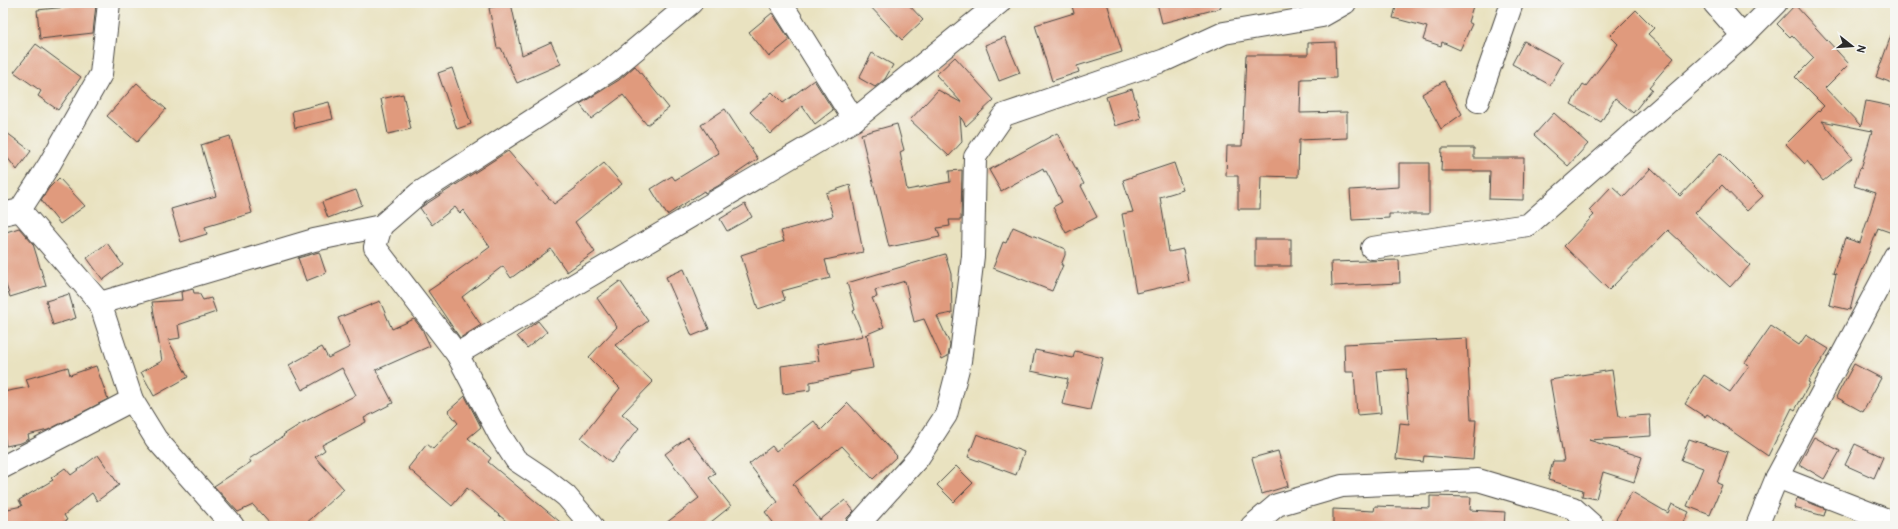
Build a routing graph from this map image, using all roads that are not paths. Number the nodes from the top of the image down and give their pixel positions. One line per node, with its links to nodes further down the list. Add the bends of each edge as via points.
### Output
1 (108, 3): 12 (street, via 101,74 49,165)
2 (691, 3): 13 (street, via 612,69 419,193)
3 (781, 3): 11 (street)
4 (999, 3): 11 (street)
5 (1345, 3): 24 (street, via 1322,16 1224,33 1165,60 1004,115 975,157 973,256 960,361 946,415 918,458)
6 (1512, 3): 10 (street)
7 (1714, 3): 9 (street)
8 (1776, 3): 9 (street)
9 (1743, 36): 14 (street, via 1528,225)
10 (1478, 101)
11 (854, 120): 17 (street)
12 (12, 212): 16 (street)
13 (381, 226): 16 (street, via 314,240); 17 (street, via 375,247)
14 (1372, 248)
15 (1895, 256): 20 (street)
16 (100, 303): 18 (street)
17 (457, 354): 23 (street, via 499,434 516,460 566,496)
18 (132, 400): 19 (street); 22 (street, via 156,439)
19 (3, 467)
20 (1777, 477): 21 (street); 27 (street)
21 (1895, 523)
22 (232, 526)
23 (592, 526)
24 (857, 526)
25 (1252, 526): 26 (street, via 1277,505 1342,486 1478,480 1573,508)
26 (1593, 526)
27 (1756, 526)

